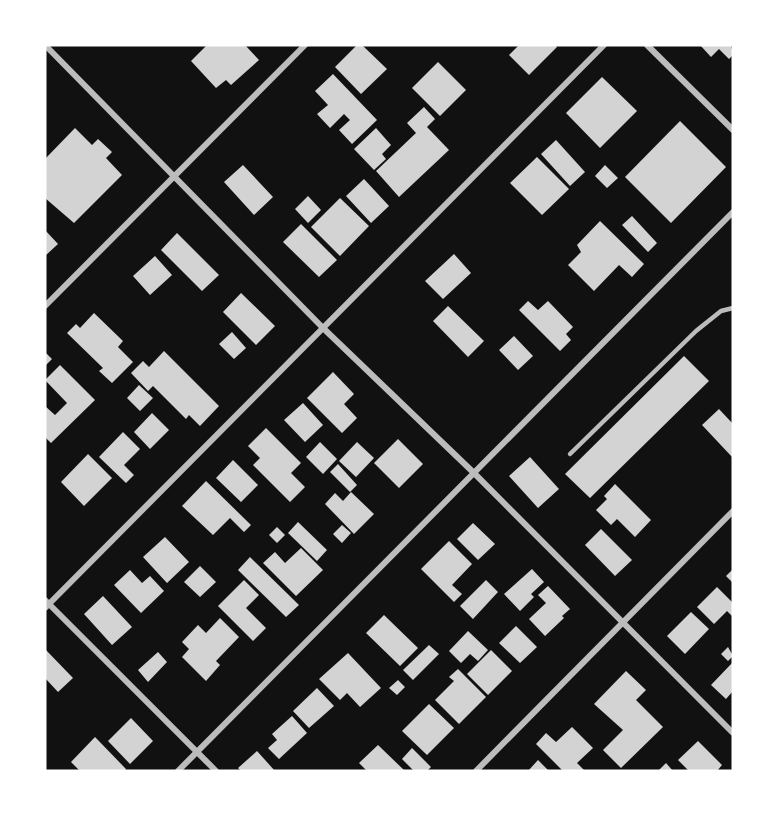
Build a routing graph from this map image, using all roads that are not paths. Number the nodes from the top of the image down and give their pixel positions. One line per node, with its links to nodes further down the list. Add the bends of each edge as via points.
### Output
1 (45, 45): 6 (street)
2 (305, 45): 6 (street)
3 (604, 45): 10 (street)
4 (647, 45): 5 (street)
5 (733, 130)
6 (175, 176): 8 (street); 10 (street)
7 (733, 212): 12 (street)
8 (45, 306)
9 (733, 308): 11 (lane, via 721,311 696,331)
10 (322, 327): 12 (street); 14 (street)
11 (570, 454)
12 (474, 473): 15 (street); 17 (street)
13 (733, 511): 15 (street)
14 (46, 604): 17 (street)
15 (622, 624): 16 (street); 20 (street)
16 (733, 733)
17 (197, 752): 18 (street); 19 (street)
18 (178, 771)
19 (216, 771)
20 (476, 771)

